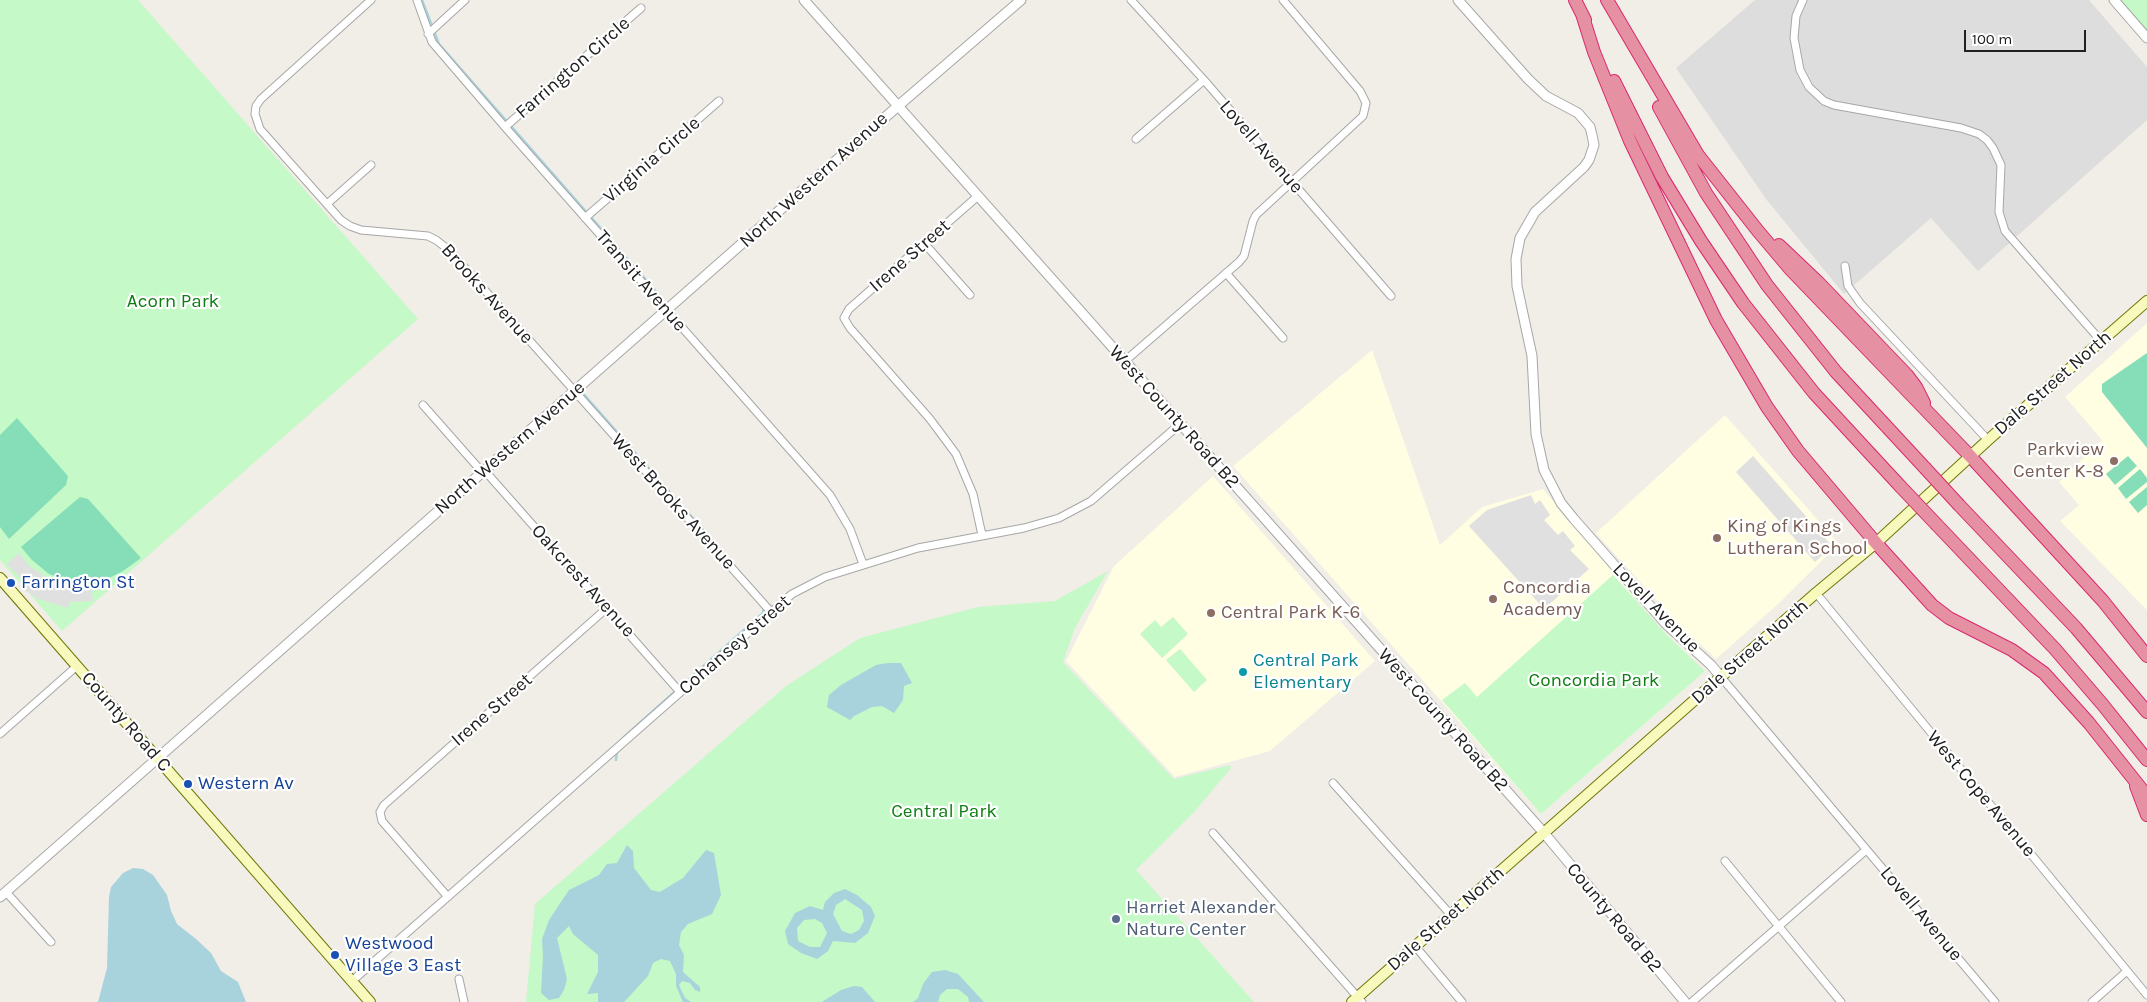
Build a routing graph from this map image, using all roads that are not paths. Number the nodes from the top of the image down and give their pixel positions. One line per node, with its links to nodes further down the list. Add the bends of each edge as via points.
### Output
1 (371, 0): 25 (street, Brooks Avenue, via 256,106 260,128)
2 (417, 0): 15 (street, Transit Avenue)
3 (465, 0): 15 (street)
4 (804, 0): 19 (street, West County Road B2)
5 (1021, 0): 19 (street, North Western Avenue)
6 (1131, 0): 17 (street, Lovell Avenue)
7 (1283, 0): 23 (street, via 1360,91 1366,103 1360,121)
8 (1458, 0): 52 (street, Lovell Avenue, via 1538,89 1584,119 1594,145 1584,168 1535,212 1518,247 1516,271 1532,356 1535,422 1541,460 1553,488 1574,519 1666,624)
9 (1575, 0): 14 (highway)
10 (1607, 0): 41 (highway, via 1679,126 1714,177 1743,212 1818,282 1908,375 1928,412); 54 (highway, bridge, via 1706,193 1788,314 1924,468 2076,628)
11 (1803, 0): 35 (street, via 1796,16 1794,38 1801,71 1809,87 1824,101 1834,105 1961,128 1987,140 2001,165 1998,212 2005,232)
12 (2114, 0): 16 (street)
13 (641, 8): 20 (street, Farrington Circle)
14 (1582, 14): 44 (highway, via 1597,60 1643,170 1738,360 1798,451); 57 (highway, bridge, via 1662,177 1720,270 1790,364 1900,486 2055,649)
15 (428, 34): 20 (street, Transit Avenue)
16 (2147, 38)
17 (1204, 80): 21 (street); 23 (street, Lovell Avenue)
18 (719, 101): 26 (street, Virginia Circle)
19 (898, 106): 24 (street, West County Road B2); 33 (street, North Western Avenue)
20 (505, 127): 26 (street, Transit Avenue)
21 (1136, 139)
22 (371, 165): 25 (street)
23 (1291, 182): 29 (street, via 1256,215 1244,256); 31 (street, Lovell Avenue)
24 (978, 196): 27 (street, Irene Street); 36 (street, West County Road B2)
25 (327, 204): 37 (street, Brooks Avenue, via 340,220 361,230 428,236 444,245)
26 (586, 218): 33 (street, Transit Avenue)
27 (924, 243): 30 (street); 43 (street, Irene Street, via 849,309 844,318 952,448 973,494)
28 (1845, 266): 40 (street, via 1848,286 1860,303)
29 (1226, 273): 34 (street); 36 (street)
30 (970, 295)
31 (1390, 296)
32 (2147, 301): 35 (main road, Dale Street North)
33 (667, 311): 37 (street, North Western Avenue); 45 (street, Transit Avenue, via 830,495 850,529)
34 (1283, 338)
35 (2101, 341): 40 (main road, Dale Street North)
36 (1125, 361): 39 (street, West County Road B2)
37 (575, 392): 42 (street, North Western Avenue); 49 (street, West Brooks Avenue)
38 (423, 405): 42 (street, Oakcrest Avenue)
39 (1180, 424): 43 (street, Cohansey Street, via 1105,490 1075,510 1042,524); 63 (street, West County Road B2)
40 (1988, 440): 41 (main road, Dale Street North)
41 (1972, 457): 44 (main road, Dale Street North); 50 (highway, via 2103,601)
42 (484, 472): 48 (street, Oakcrest Avenue); 56 (street, North Western Avenue)
43 (982, 535): 45 (street, Cohansey Street, via 918,548)
44 (1876, 543): 47 (main road, Dale Street North); 58 (highway, via 1941,613 2012,650 2044,673 2066,695)
45 (863, 564): 49 (street, Cohansey Street, via 808,584)
46 (0, 578): 51 (main road, County Road C)
47 (1816, 593): 52 (main road, Dale Street North); 72 (street, West Cope Avenue)
48 (607, 608): 53 (street, Oakcrest Avenue); 67 (street, Irene Street, via 384,805 380,812 382,822)
49 (770, 612): 53 (street, Cohansey Street)
50 (2147, 656)
51 (77, 666): 55 (street); 56 (main road, County Road C)
52 (1721, 677): 63 (main road, Dale Street North); 64 (street, Lovell Avenue)
53 (680, 692): 67 (street, Cohansey Street)
54 (2147, 712)
55 (0, 734)
56 (158, 758): 66 (street, North Western Avenue); 74 (main road, County Road C)
57 (2147, 760)
58 (2134, 779): 60 (highway); 61 (highway)
59 (1333, 783): 68 (street)
60 (2147, 796)
61 (2147, 815)
62 (1212, 833): 76 (street)
63 (1544, 833): 68 (main road, Dale Street North); 80 (street, County Road B2)
64 (1866, 850): 69 (street); 83 (street, Lovell Avenue)
65 (1725, 861): 69 (street)
66 (3, 894): 70 (street)
67 (448, 897): 74 (street, Cohansey Street)
68 (1450, 915): 71 (main road, Dale Street North)
69 (1778, 927): 81 (street); 82 (street)
70 (51, 942)
71 (1415, 946): 76 (main road, Dale Street North); 79 (street)
72 (2127, 971): 75 (street, West Cope Avenue); 84 (street)
73 (460, 979): 78 (street)
74 (352, 981): 77 (main road, County Road C)
75 (2147, 994)
76 (1357, 1000)
77 (370, 1002)
78 (464, 1002)
79 (1462, 1002)
80 (1685, 1002)
81 (1692, 1002)
82 (1841, 1002)
83 (1995, 1002)
84 (2092, 1002)

